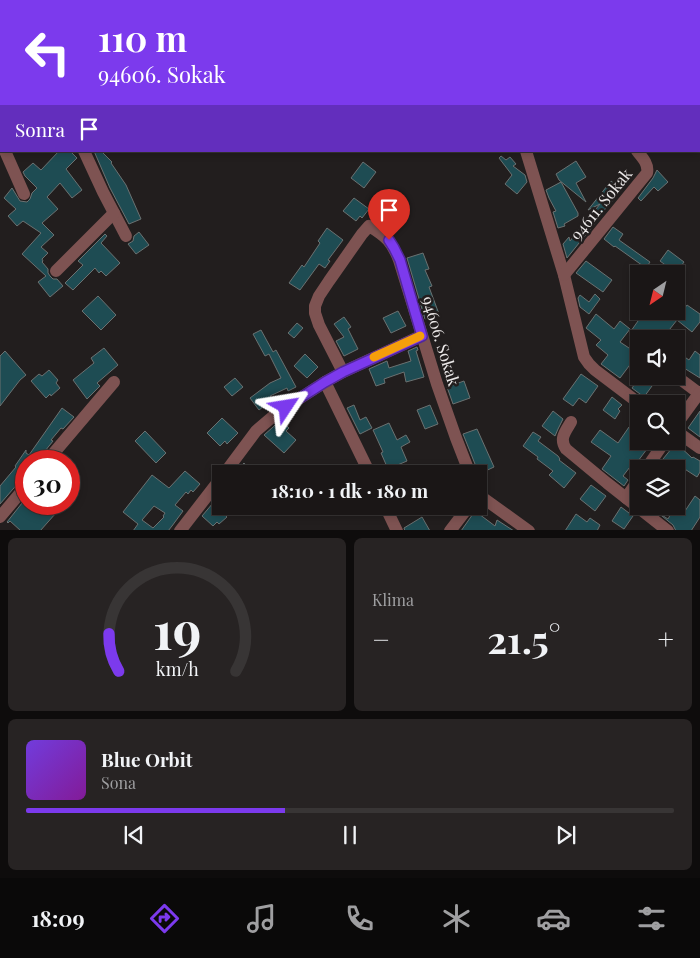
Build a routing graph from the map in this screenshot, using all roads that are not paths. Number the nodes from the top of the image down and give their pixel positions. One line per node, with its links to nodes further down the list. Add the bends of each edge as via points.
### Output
1 (4, 152): 5 (street)
2 (84, 152): 6 (street)
3 (526, 152): 9 (street, 94611. Sokak)
4 (638, 152): 9 (street, 94611. Sokak, via 647,165 647,173)
5 (24, 194)
6 (114, 212): 7 (street); 8 (street)
7 (126, 236)
8 (56, 271)
9 (564, 275): 16 (street, 94611. Sokak, via 584,357 595,370)
10 (422, 336): 11 (street); 11 (street, 94606. Sokak, via 394,248 389,240 369,226 315,306 319,325); 24 (street, 94606. Sokak)
11 (343, 372): 13 (street)
12 (114, 382): 21 (street)
13 (325, 382): 22 (street, via 264,423); 23 (street)
14 (685, 382): 15 (street)
15 (700, 393): 17 (street)
16 (630, 396)
17 (685, 413)
18 (571, 422): 27 (street, via 564,434 563,446)
19 (685, 437): 20 (street)
20 (700, 448)
21 (56, 450)
22 (231, 465)
23 (366, 465)
24 (467, 465)
25 (212, 489): 33 (street)
26 (630, 492): 27 (street)
27 (626, 498): 37 (street)
28 (15, 499): 32 (street)
29 (487, 501): 36 (street)
30 (390, 515): 34 (street)
31 (462, 515): 35 (street)
32 (0, 517)
33 (180, 530)
34 (397, 530)
35 (450, 530)
36 (529, 530)
37 (668, 530)

